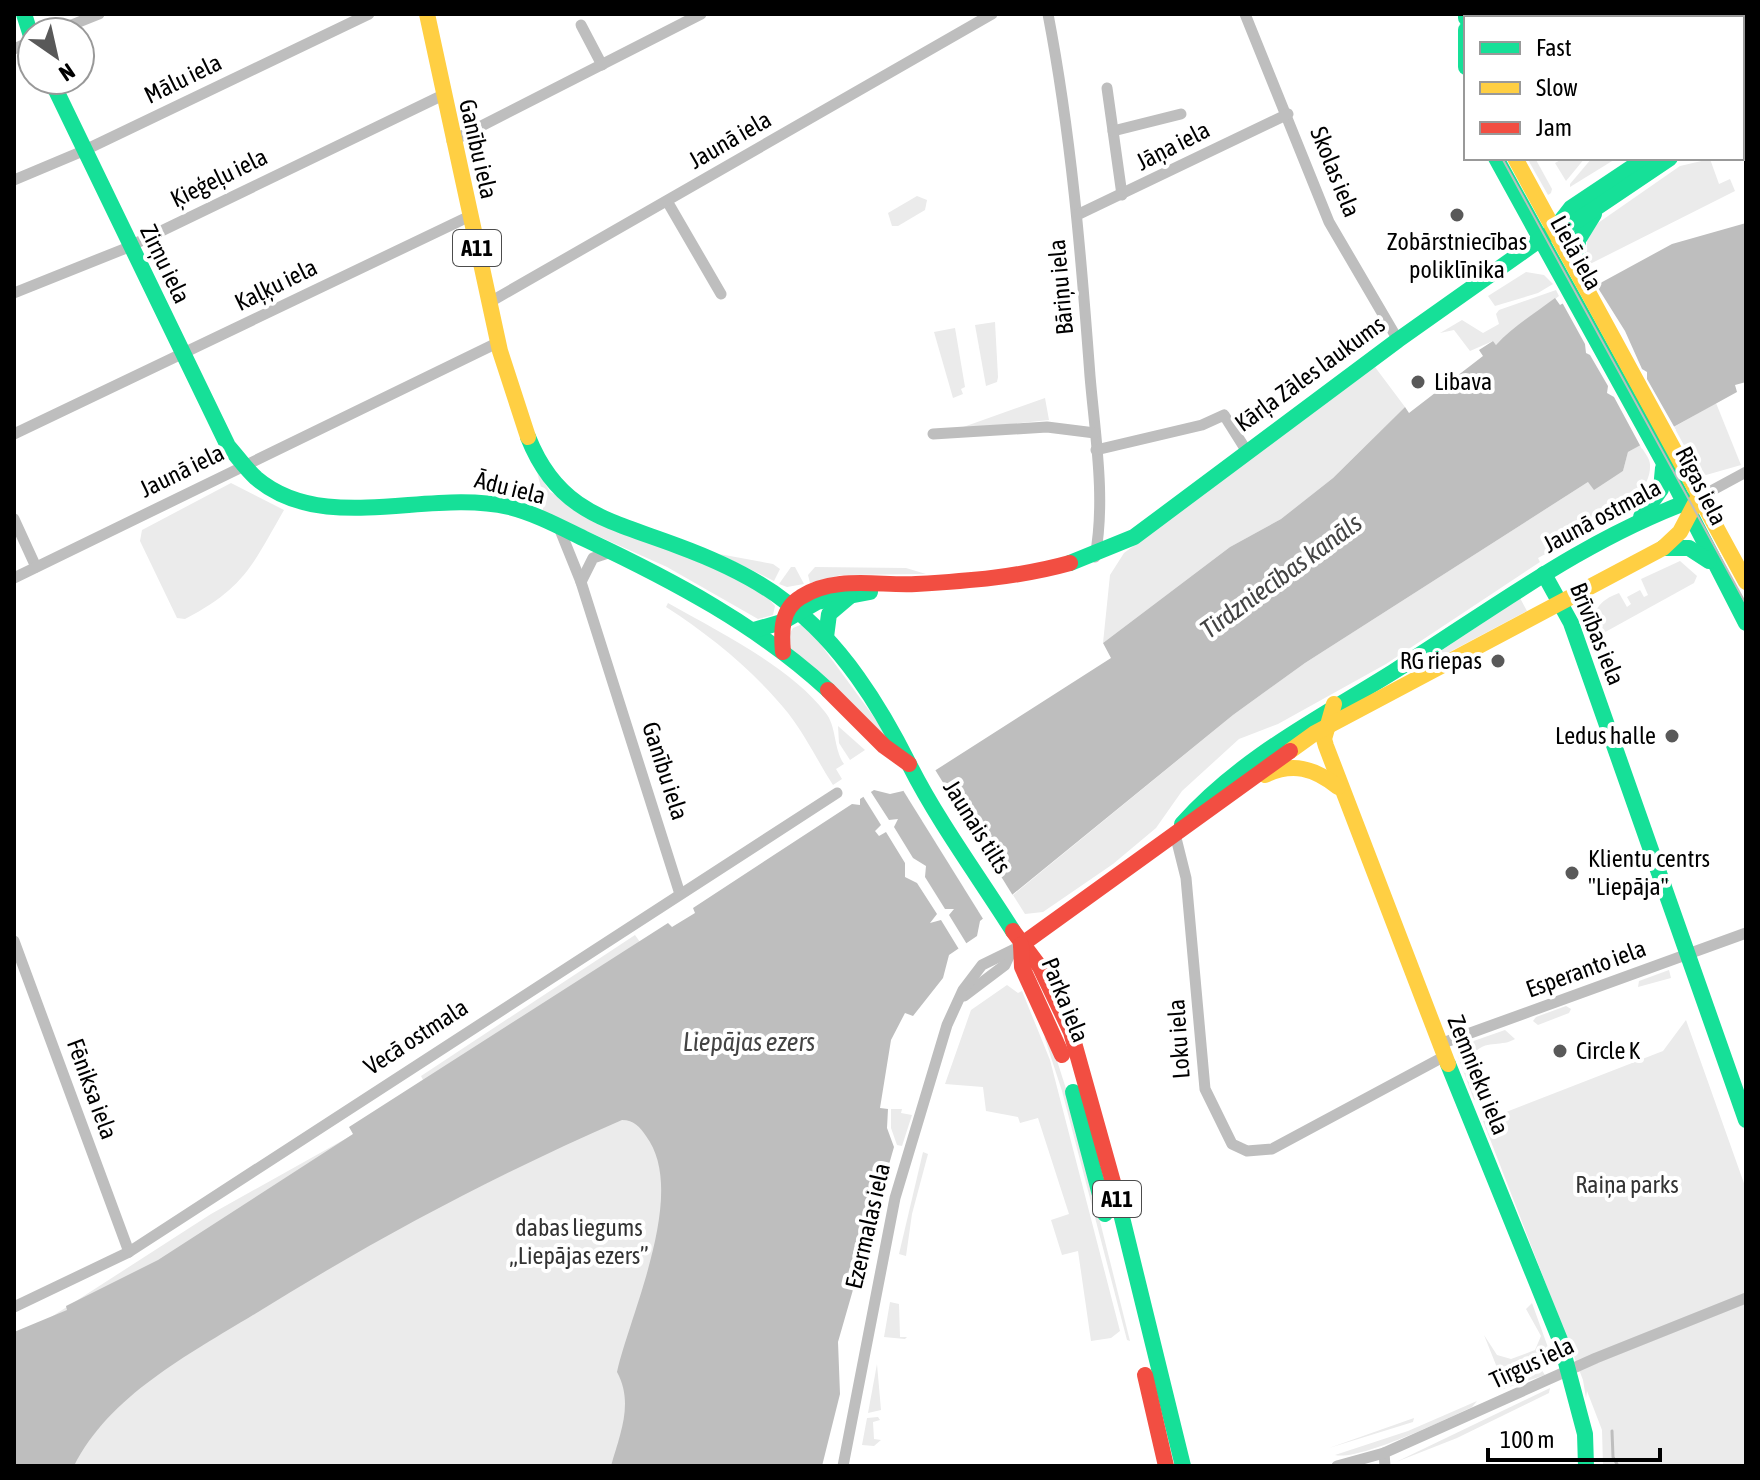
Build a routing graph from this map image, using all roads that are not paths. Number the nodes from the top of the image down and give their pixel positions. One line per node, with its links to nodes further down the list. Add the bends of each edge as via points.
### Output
1 (369, 14): 16 (street, Mālu iela)
2 (427, 14): 11 (main road, Ganību iela / A11)
3 (701, 14): 8 (street)
4 (992, 14): 23 (street, Jaunā iela)
5 (1048, 14): 25 (street, Bāriņu iela, via 1068,117)
6 (1245, 14): 13 (street, Skolas iela)
7 (581, 25): 8 (street)
8 (602, 65): 15 (street)
9 (1107, 88): 14 (street)
10 (58, 96): 16 (main road, Zirņu iela / A11)
11 (441, 96): 15 (main road, Ganību iela / A11); 28 (street, Ķieģeļu iela)
12 (1181, 114): 14 (street)
13 (1288, 114): 22 (street, Jāņa iela); 33 (street, Skolas iela, via 1329,222)
14 (1113, 131): 22 (street)
15 (452, 141): 26 (main road, Ganību iela / A11)
16 (83, 151): 21 (street, Mālu iela); 28 (main road, Zirņu iela / A11)
17 (1497, 160): 27 (main road, Lielā iela)
18 (1516, 160): 27 (main road, Lielā iela)
19 (1643, 160): 27 (main road, via 1571,208)
20 (1667, 160): 24 (main road)
21 (14, 180)
22 (1122, 195): 25 (street, Jāņa iela)
23 (667, 201): 31 (street); 32 (street, Jaunā iela)
24 (1602, 204): 27 (main road); 29 (main road, via 1579,237)
25 (1077, 215): 37 (street, Bāriņu iela)
26 (470, 216): 32 (main road, Ganību iela / A11); 35 (street, Kaļķu iela)
27 (1547, 235): 29 (main road, Lielā iela); 33 (main road, Kārļa Zāles laukums)
28 (130, 246): 30 (street, Ķieģeļu iela); 35 (main road, Zirņu iela / A11)
29 (1572, 282): 36 (main road, Lielā iela)
30 (14, 293)
31 (721, 294)
32 (490, 302): 34 (main road, Ganību iela / A11)
33 (1398, 340): 42 (main road, Kārļa Zāles laukums)
34 (499, 342): 43 (street, Jaunā iela); 45 (main road, Ganību iela / A11, via 529,438)
35 (183, 355): 38 (street, Kaļķu iela); 43 (main road, Zirņu iela / A11)
36 (1619, 368): 40 (main road, Rīgas iela)
37 (1095, 433): 39 (street, via 1047,427); 41 (street, Bāriņu iela)
38 (14, 434)
39 (933, 434)
40 (1660, 443): 46 (main road, Rīgas iela); 48 (main road, via 1664,485)
41 (1096, 450): 42 (street, via 1224,415); 52 (street, Bāriņu iela, via 1100,531)
42 (1246, 450): 52 (main road, Kārļa Zāles laukums, via 1134,537)
43 (241, 466): 49 (main road, Ādu iela / A11, via 288,499 321,508 481,501); 53 (street, Jaunā iela)
44 (1746, 472): 46 (street)
45 (547, 476): 62 (main road, Ādu iela / A11, via 589,513 724,563)
46 (1690, 505): 48 (main road, Jaunā ostmala); 50 (main road, Jaunā ostmala); 55 (main road, Rīgas iela); 58 (main road, Rīgas iela)
47 (14, 519): 53 (street)
48 (1634, 523): 54 (main road, Jaunā ostmala)
49 (558, 527): 51 (main road, Ādu iela / A11); 57 (street, Ganību iela)
50 (1663, 548): 55 (main road, via 1689,548); 61 (main road, Jaunā ostmala)
51 (612, 551): 57 (street, via 593,558); 65 (main road, Ādu iela / A11)
52 (1095, 557): 59 (main road, via 1054,570)
53 (36, 567): 56 (street, Jaunā iela)
54 (1544, 574): 61 (main road, Brīvības iela); 68 (main road, Jaunā ostmala)
55 (1719, 574): 64 (main road, Rīgas iela)
56 (14, 578)
57 (581, 582): 75 (street, Ganību iela)
58 (1746, 582)
59 (899, 585): 60 (main road); 62 (main road, via 832,586 808,593)
60 (856, 595): 62 (main road); 66 (main road, via 829,614)
61 (1561, 601): 69 (main road, Jaunā ostmala); 79 (main road, Brīvības iela)
62 (795, 608): 63 (main road); 66 (main road, Ādu iela / A11)
63 (782, 622): 65 (main road); 67 (main road)
64 (1746, 623)
65 (754, 630): 67 (main road, Ādu iela / A11)
66 (826, 637): 70 (main road, A11, via 898,737)
67 (783, 652): 70 (main road, A11)
68 (1334, 704): 69 (main road, Zemnieku iela); 74 (main road, Jaunā ostmala, via 1238,769)
69 (1328, 726): 71 (main road, Zemnieku iela, via 1324,739); 72 (main road, Jaunā ostmala)
70 (909, 764): 78 (main road, Jaunais tilts / A11, via 1004,916)
71 (1340, 788): 72 (main road, via 1321,772 1291,766); 80 (main road, Zemnieku iela)
72 (1239, 790): 74 (main road, Jaunā ostmala)
73 (837, 793): 75 (street, Vecā ostmala)
74 (1175, 834): 78 (main road, Jaunā ostmala); 80 (street, Loku iela, via 1186,878 1205,1089 1232,1144 1247,1151 1272,1149)
75 (680, 894): 82 (street, Vecā ostmala)
76 (1746, 933): 79 (street, Esperanto iela)
77 (14, 941): 82 (street, Fēniksa iela)
78 (1016, 949): 87 (street, Ezermalas iela, via 982,965 957,1002 895,1198); 88 (main road, Parka iela / A11, via 1067,1072); 89 (main road, Parka iela / A11, via 1035,958 1082,1068)
79 (1688, 956): 80 (street, Esperanto iela); 81 (main road, Brīvības iela)
80 (1442, 1050): 85 (main road, Zemnieku iela)
81 (1746, 1120)
82 (129, 1252): 84 (street, Vecā ostmala)
83 (1746, 1298): 85 (street, Tirgus iela)
84 (14, 1307)
85 (1571, 1370): 86 (street, Tirgus iela); 92 (main road, Zemnieku iela)
86 (1384, 1453): 90 (street, Tirgus iela); 91 (street)
87 (843, 1466)
88 (1166, 1466)
89 (1183, 1466)
90 (1337, 1466)
91 (1385, 1466)
92 (1586, 1466)

